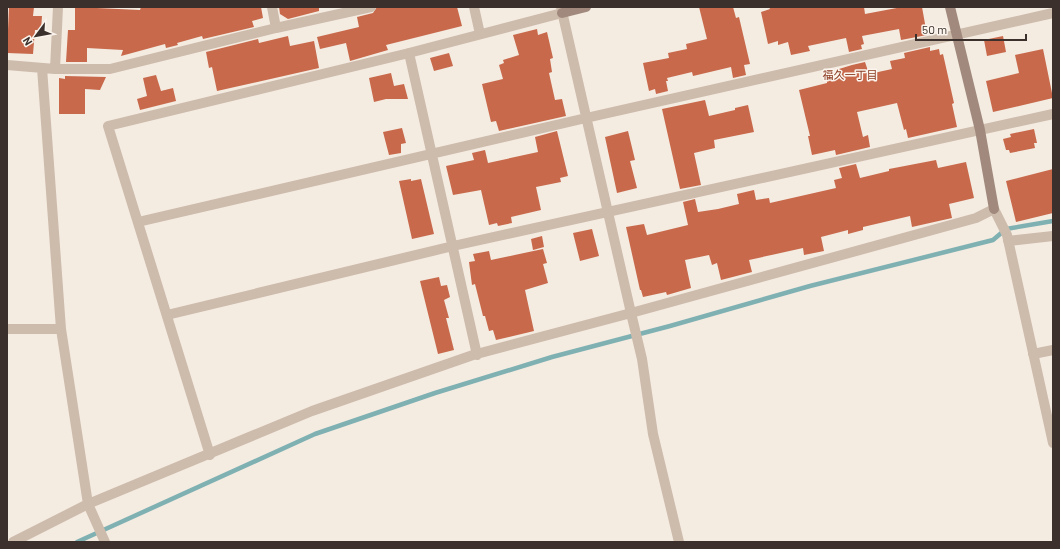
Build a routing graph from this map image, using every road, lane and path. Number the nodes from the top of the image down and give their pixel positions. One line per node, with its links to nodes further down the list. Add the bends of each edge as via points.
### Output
1 (58, 7): 15 (street)
2 (272, 7): 9 (street)
3 (371, 7): 9 (street)
4 (474, 7): 10 (street)
5 (586, 7): 7 (street)
6 (950, 7): 11 (street)
7 (562, 10): 10 (street); 17 (street)
8 (1053, 13): 11 (street)
9 (276, 28): 15 (street, via 110,69)
10 (480, 34): 12 (street)
11 (956, 35): 17 (street); 18 (street)
12 (409, 53): 19 (street); 22 (street, via 108,126)
13 (7, 65): 14 (street)
14 (42, 68): 15 (street); 29 (street)
15 (55, 69)
16 (1053, 114): 18 (street)
17 (586, 118): 19 (street); 20 (street)
18 (980, 130): 20 (street); 21 (street)
19 (432, 154): 22 (street); 25 (street)
20 (607, 212): 25 (street); 27 (street)
21 (996, 214): 24 (street); 27 (street)
22 (138, 222): 26 (street)
23 (1053, 236): 24 (street)
24 (1008, 238): 32 (street)
25 (452, 246): 26 (street); 31 (street)
26 (167, 315): 34 (street)
27 (632, 317): 31 (street); 38 (street, via 642,359 653,434)
28 (7, 329): 29 (street)
29 (62, 329): 35 (street)
30 (1053, 350): 32 (street)
31 (477, 354): 34 (street, via 312,411)
32 (1033, 354): 33 (street)
33 (1053, 443)
34 (210, 455): 35 (street)
35 (90, 507): 36 (street); 37 (street)
36 (14, 542)
37 (105, 542)
38 (679, 542)

